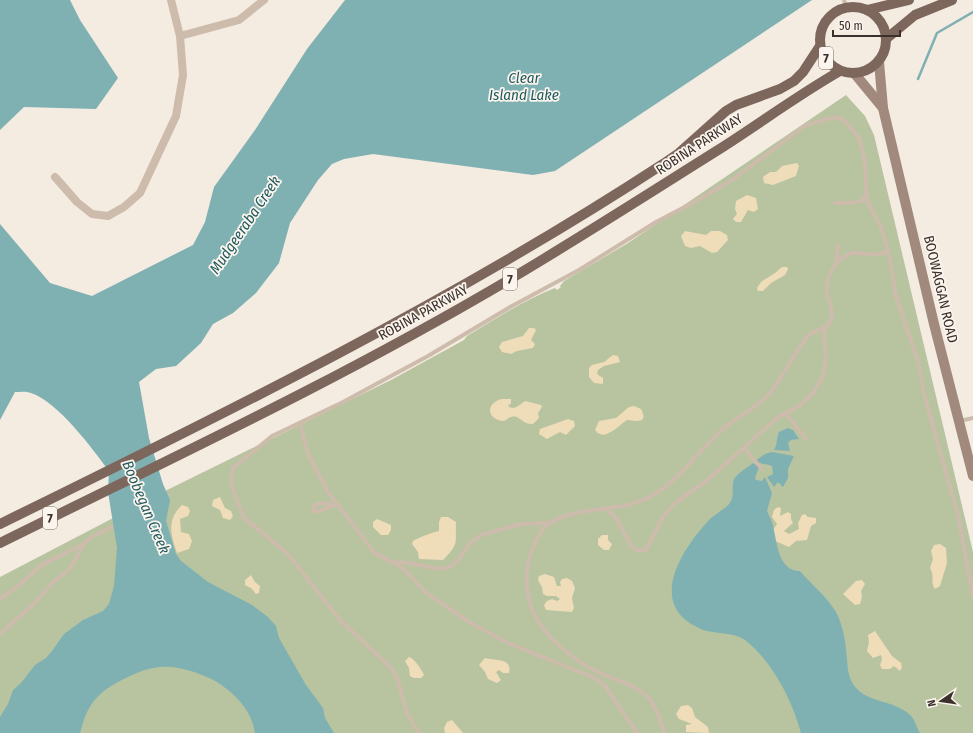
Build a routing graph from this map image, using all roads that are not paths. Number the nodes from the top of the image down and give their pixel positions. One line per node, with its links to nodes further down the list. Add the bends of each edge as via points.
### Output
1 (172, 0): 7 (street)
2 (264, 0): 7 (street, via 239,20)
3 (908, 0): 6 (main road, 7)
4 (952, 0): 8 (main road, via 915,15)
5 (845, 4): 6 (main road, 7); 9 (main road, 7, via 829,17 823,26)
6 (867, 10): 8 (main road, via 881,22)
7 (180, 36): 14 (street, via 183,75 176,116 140,193 124,207 108,216 92,214 77,202)
8 (886, 39): 10 (main road, via 886,47)
9 (820, 46): 11 (main road, 7, via 830,65); 38 (main road, ROBINA PARKWAY / 7, via 794,81 726,111 678,153 554,233 417,312 162,444)
10 (879, 62): 12 (main road, via 868,70); 13 (main road, BOOWAGGAN ROAD)
11 (840, 71): 12 (main road, 7); 42 (main road, ROBINA PARKWAY / 7, via 512,278 414,334)
12 (855, 74): 13 (main road, BOOWAGGAN ROAD)
13 (883, 108): 27 (main road, BOOWAGGAN ROAD, via 934,324)
14 (55, 177)
15 (865, 201): 16 (lane); 18 (lane, via 880,227); 28 (lane, via 866,179 859,138 844,120 835,116 806,125 732,180 428,356)
16 (835, 203)
17 (838, 245): 21 (lane)
18 (888, 251): 19 (lane); 20 (lane)
19 (880, 254): 20 (lane, via 888,257); 21 (lane, via 852,253 844,256)
20 (890, 262): 47 (lane, via 896,296 918,361 924,394 950,483)
21 (836, 265): 22 (lane, via 826,287 833,314)
22 (827, 326): 23 (lane); 24 (lane)
23 (815, 331): 24 (lane); 34 (lane, via 810,333 760,404 722,430 663,488 648,497)
24 (824, 337): 25 (lane, via 826,357 823,376 813,393)
25 (786, 414): 29 (lane); 30 (lane, via 777,418)
26 (973, 418): 27 (lane)
27 (960, 421): 32 (main road, BOOWAGGAN ROAD)
28 (300, 423): 33 (lane, via 308,454); 50 (lane, via 272,436 233,468 231,482 238,507 252,526 293,560 331,611 391,668 399,684 406,712)
29 (806, 438)
30 (744, 448): 31 (lane); 36 (lane, via 669,509 657,526 646,550 636,550 632,547)
31 (762, 469)
32 (973, 476)
33 (337, 505): 33 (lane, via 321,503 313,508 313,511); 44 (lane, via 374,552)
34 (622, 506): 35 (lane); 36 (lane, via 614,510)
35 (604, 508): 36 (lane); 37 (lane)
36 (614, 515)
37 (556, 521): 39 (lane); 41 (lane, via 544,527)
38 (0, 524)
39 (536, 524): 41 (lane, via 541,529); 45 (lane, via 521,524 481,535 470,542 459,560 450,567 440,569)
40 (111, 527): 43 (lane)
41 (540, 534): 52 (lane, via 528,557 527,581 529,600 538,623 577,660 642,692 651,701)
42 (0, 543)
43 (84, 544): 48 (lane, via 43,564); 49 (lane, via 70,569)
44 (391, 562): 45 (lane); 46 (lane)
45 (406, 563): 46 (lane, via 402,566)
46 (405, 570): 51 (lane, via 425,592 469,622 508,643 596,678 605,686)
47 (973, 596)
48 (0, 598)
49 (0, 634)
50 (419, 733)
51 (637, 733)
52 (664, 733)

